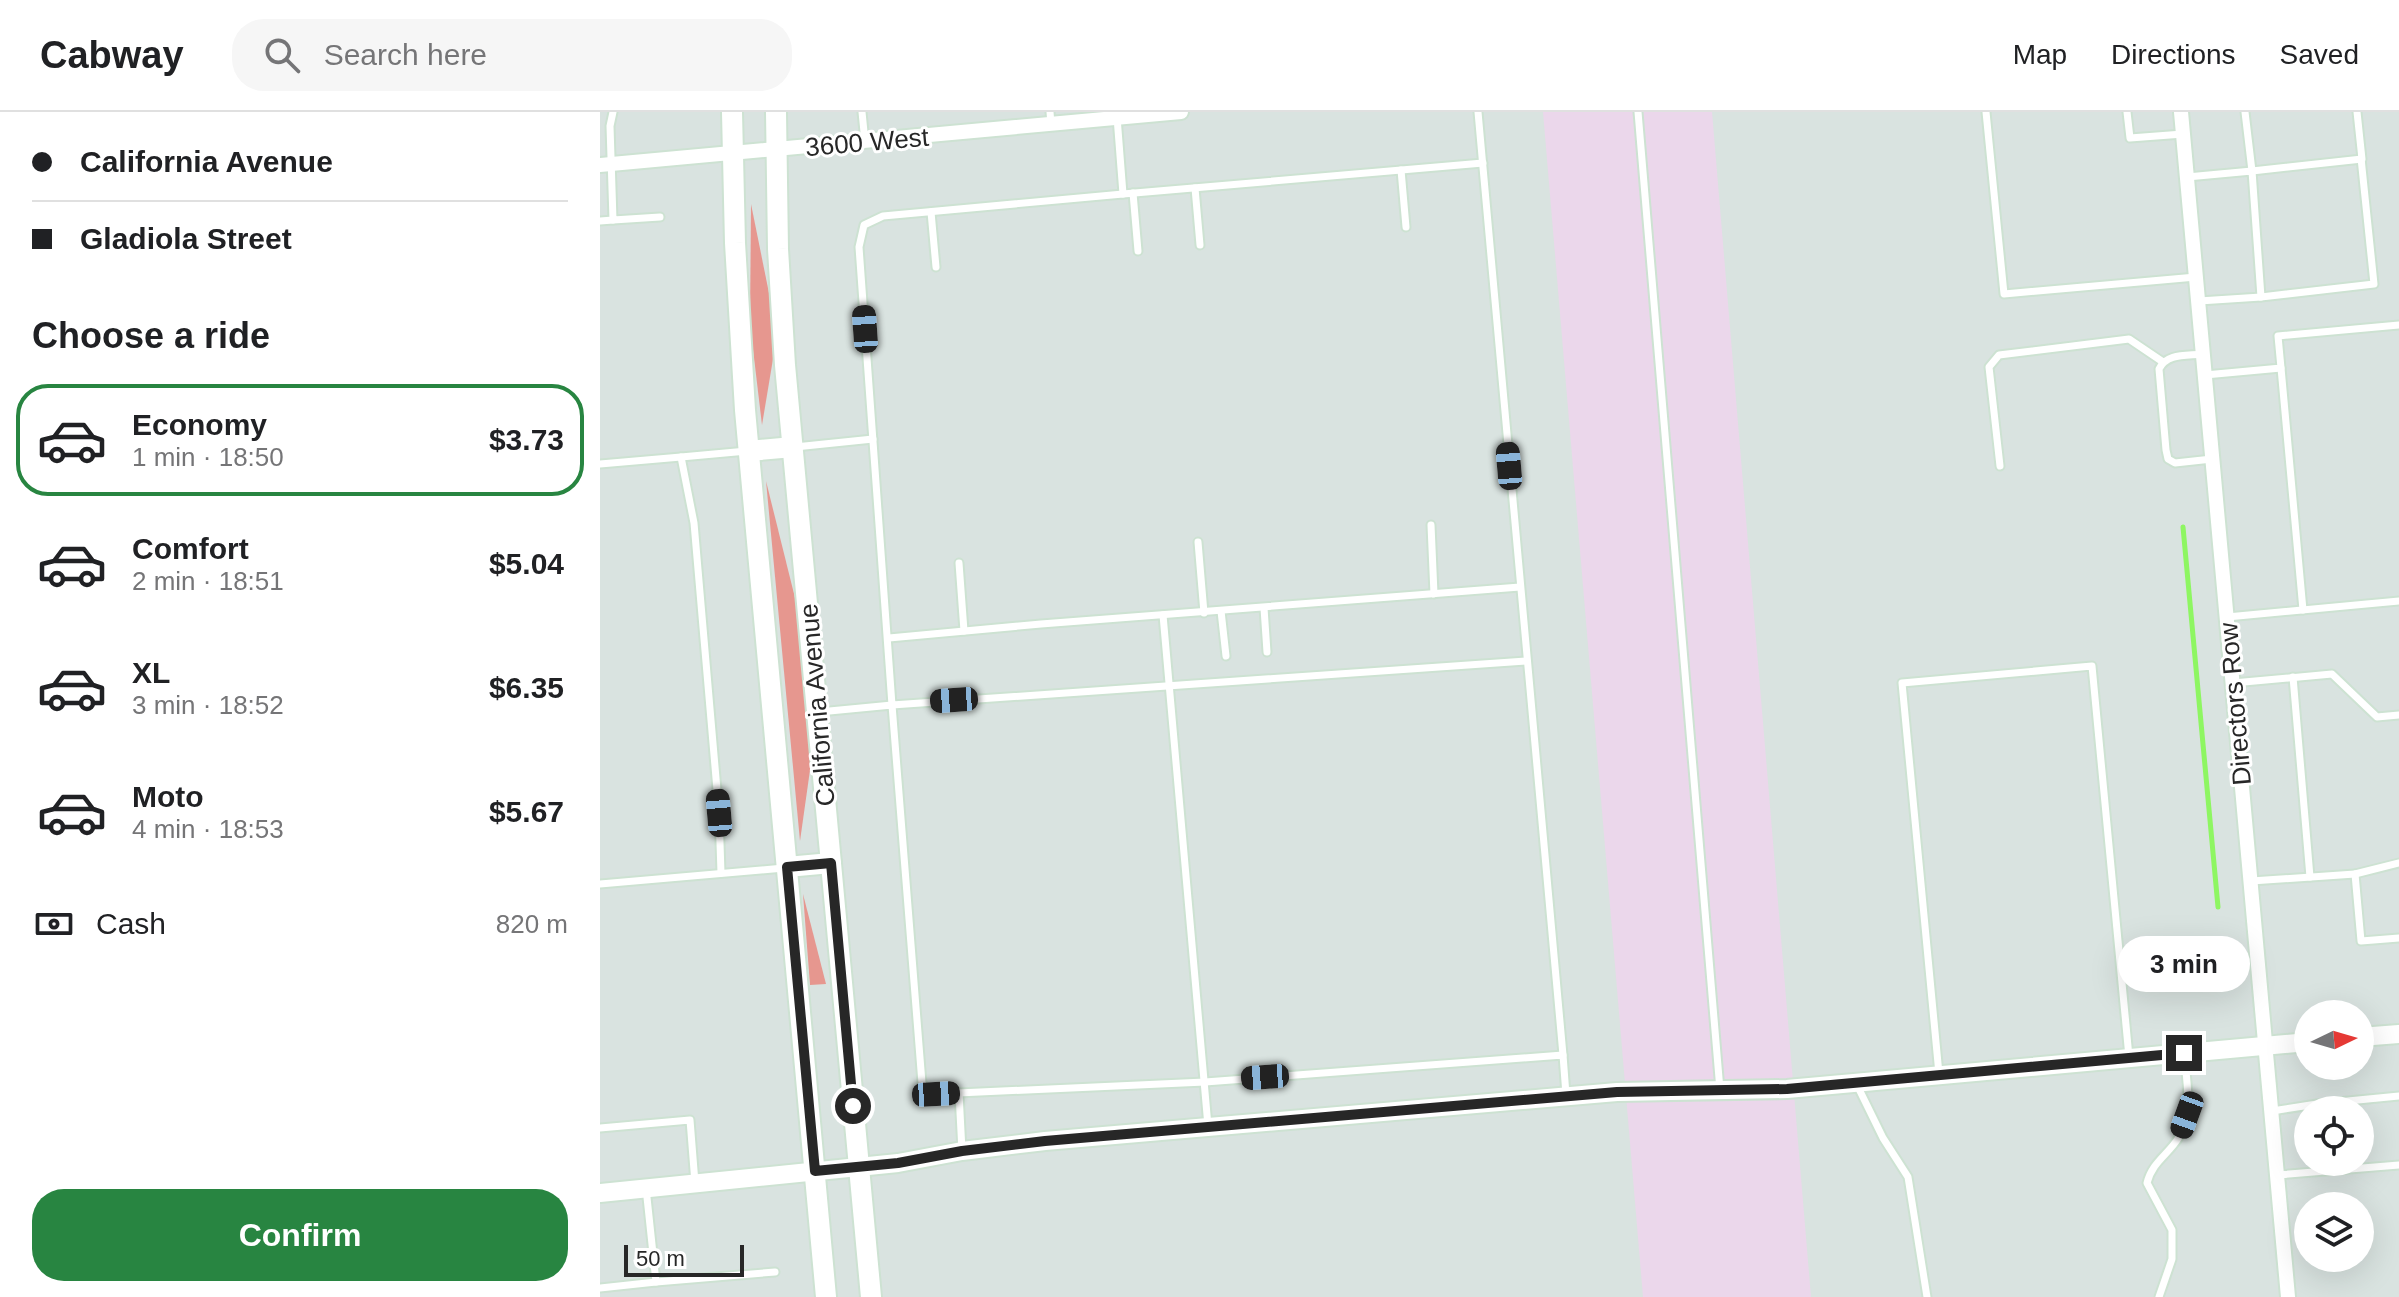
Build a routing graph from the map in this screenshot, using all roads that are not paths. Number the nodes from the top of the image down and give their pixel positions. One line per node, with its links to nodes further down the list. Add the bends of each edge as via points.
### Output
1 (613, 112): 21 (lane)
2 (732, 112): 18 (main road, California Avenue)
3 (776, 112): 17 (main road, California Avenue)
4 (862, 112): 16 (lane)
5 (1181, 112): 13 (street, 3600 West)
6 (1478, 112): 20 (lane)
7 (1638, 112): 93 (lane)
8 (1986, 112): 36 (lane, via 2004,294)
9 (2127, 112): 15 (lane, via 2130,138)
10 (2181, 112): 15 (street, Directors Row)
11 (2245, 112): 23 (lane)
12 (2357, 112): 19 (lane)
13 (1117, 115): 14 (street, 3600 West); 27 (lane)
14 (1050, 118): 16 (street, 3600 West)
15 (2183, 134): 24 (street, Directors Row)
16 (865, 142): 17 (street, 3600 West)
17 (776, 150): 18 (street, 3600 West); 45 (main road, California Avenue)
18 (732, 154): 21 (street, 3600 West); 46 (main road, California Avenue)
19 (2361, 158): 23 (lane); 37 (lane, via 2374,284)
20 (1483, 163): 22 (lane); 54 (lane)
21 (606, 164): 30 (lane)
22 (1401, 170): 25 (lane); 32 (lane)
23 (2252, 171): 24 (lane); 37 (lane)
24 (2187, 177): 36 (street, Directors Row)
25 (1195, 188): 26 (lane); 33 (lane)
26 (1133, 193): 27 (lane); 34 (lane)
27 (1123, 194): 28 (lane)
28 (931, 212): 35 (lane); 44 (lane, via 883,216 864,225 859,247)
29 (660, 217): 30 (lane)
30 (613, 220): 31 (lane)
31 (600, 221)
32 (1406, 227)
33 (1200, 245)
34 (1138, 251)
35 (936, 267)
36 (2196, 277): 38 (street, Directors Row)
37 (2261, 297): 38 (lane)
38 (2198, 301): 40 (street, Directors Row)
39 (2399, 325): 42 (lane, via 2278,336)
40 (2203, 354): 41 (lane); 43 (street, Directors Row)
41 (2163, 362): 48 (lane, via 2159,369 2168,459); 50 (lane, via 2129,339 1999,355 1989,367)
42 (2281, 368): 43 (lane); 58 (lane)
43 (2205, 375): 48 (street, Directors Row)
44 (873, 439): 45 (lane); 64 (lane)
45 (793, 447): 46 (main road); 72 (main road, California Avenue)
46 (749, 451): 47 (lane); 76 (main road, California Avenue)
47 (681, 457): 49 (lane); 77 (lane, via 694,523)
48 (2213, 459): 62 (street, Directors Row)
49 (600, 464)
50 (2000, 466)
51 (1431, 525): 55 (lane)
52 (1198, 542): 60 (lane)
53 (959, 563): 63 (lane)
54 (1520, 587): 55 (lane); 67 (lane)
55 (1434, 594): 57 (lane)
56 (2399, 601): 58 (lane)
57 (1264, 608): 59 (lane); 65 (lane)
58 (2303, 610): 62 (lane)
59 (1221, 611): 60 (lane); 66 (lane)
60 (1204, 613): 61 (lane)
61 (1163, 615): 63 (lane); 70 (lane)
62 (2227, 617): 69 (street, Directors Row)
63 (964, 631): 64 (lane)
64 (889, 638): 71 (lane)
65 (1267, 652)
66 (1226, 656)
67 (1526, 661): 70 (lane); 88 (lane)
68 (2293, 677): 69 (lane); 73 (lane, via 2332,674 2377,717); 79 (lane)
69 (2233, 683): 80 (street, Directors Row)
70 (1170, 686): 71 (lane); 91 (lane)
71 (892, 705): 72 (lane); 94 (lane, via 922,1083 936,1094)
72 (817, 712): 74 (main road, California Avenue)
73 (2399, 715)
74 (831, 863): 76 (main road); 102 (main road, California Avenue)
75 (2399, 863): 78 (lane)
76 (787, 867): 77 (lane); 103 (main road, California Avenue)
77 (721, 873): 81 (lane)
78 (2355, 874): 79 (lane); 82 (lane, via 2361,941)
79 (2310, 877): 80 (lane)
80 (2251, 881): 86 (street, Directors Row)
81 (600, 884)
82 (2399, 938)
83 (2399, 1034): 84 (street)
84 (2374, 1036)
85 (2294, 1043): 86 (street)
86 (2266, 1046): 87 (street); 97 (street, Directors Row)
87 (2184, 1053): 89 (street); 114 (lane, via 2187,1115 2179,1137 2150,1169 2147,1183 2172,1230 2172,1259)
88 (1563, 1055): 91 (lane); 96 (lane)
89 (2129, 1058): 90 (street); 90 (lane, via 2092,666 1902,683)
90 (1939, 1076): 92 (street)
91 (1205, 1082): 94 (lane); 99 (lane)
92 (1856, 1083): 93 (street); 113 (lane, via 1908,1177)
93 (1721, 1091): 96 (street)
94 (959, 1093): 100 (lane)
95 (2399, 1096): 97 (lane)
96 (1566, 1097): 99 (street)
97 (2272, 1111): 104 (street, Directors Row)
98 (600, 1128): 105 (lane, via 690,1120)
99 (1208, 1128): 100 (street)
100 (962, 1151): 102 (street)
101 (2399, 1165): 104 (lane)
102 (858, 1166): 103 (street); 112 (main road, California Avenue)
103 (815, 1171): 105 (street); 111 (main road, California Avenue)
104 (2277, 1175): 115 (street, Directors Row)
105 (695, 1184): 106 (street)
106 (646, 1188): 107 (street); 109 (lane)
107 (600, 1193)
108 (775, 1272): 109 (lane)
109 (656, 1282): 110 (lane)
110 (600, 1288)
111 (826, 1297)
112 (871, 1297)
113 (1927, 1297)
114 (2159, 1297)
115 (2288, 1297)

